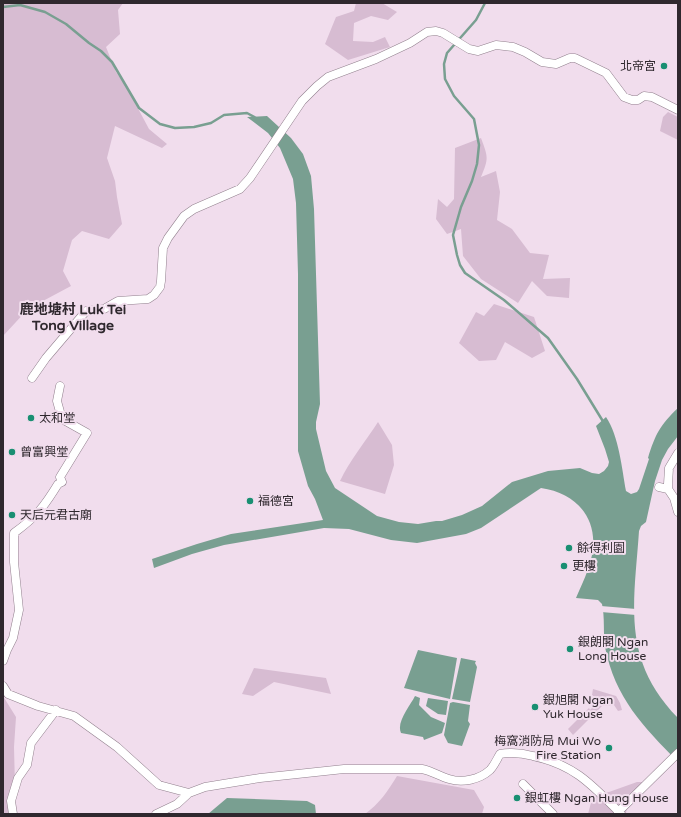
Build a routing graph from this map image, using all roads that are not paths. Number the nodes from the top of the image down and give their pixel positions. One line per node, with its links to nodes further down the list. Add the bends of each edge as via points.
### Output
1 (678, 110): 2 (street, via 652,97 644,96 638,100 624,97 606,73 575,58 556,64 542,62 513,47 496,45 478,51 469,49 443,33 427,32 376,59 328,77 317,86 302,101 240,189 184,216 163,248 160,287 154,295 148,300 118,301 104,309 86,311)
2 (32, 378)
3 (60, 386): 8 (street, via 57,401 62,419 87,432 60,477 62,482 30,522 14,533 19,610 13,638)
4 (678, 453): 6 (street, via 669,468)
5 (659, 487): 6 (street)
6 (668, 489): 7 (street)
7 (678, 512)
8 (3, 662)
9 (3, 686): 10 (street, via 8,694)
10 (56, 710): 13 (street, via 74,716 117,747 160,784); 15 (street, via 31,743 27,765 18,778 11,801)
11 (678, 753): 14 (street)
12 (524, 784): 17 (street)
13 (189, 793): 14 (street, via 205,787 260,778 344,769 422,769 449,779 466,780 480,777 489,771 500,754 512,753 555,761 580,774); 16 (street, via 177,804)
14 (620, 813)
15 (13, 814)
16 (156, 814)
17 (553, 814)

